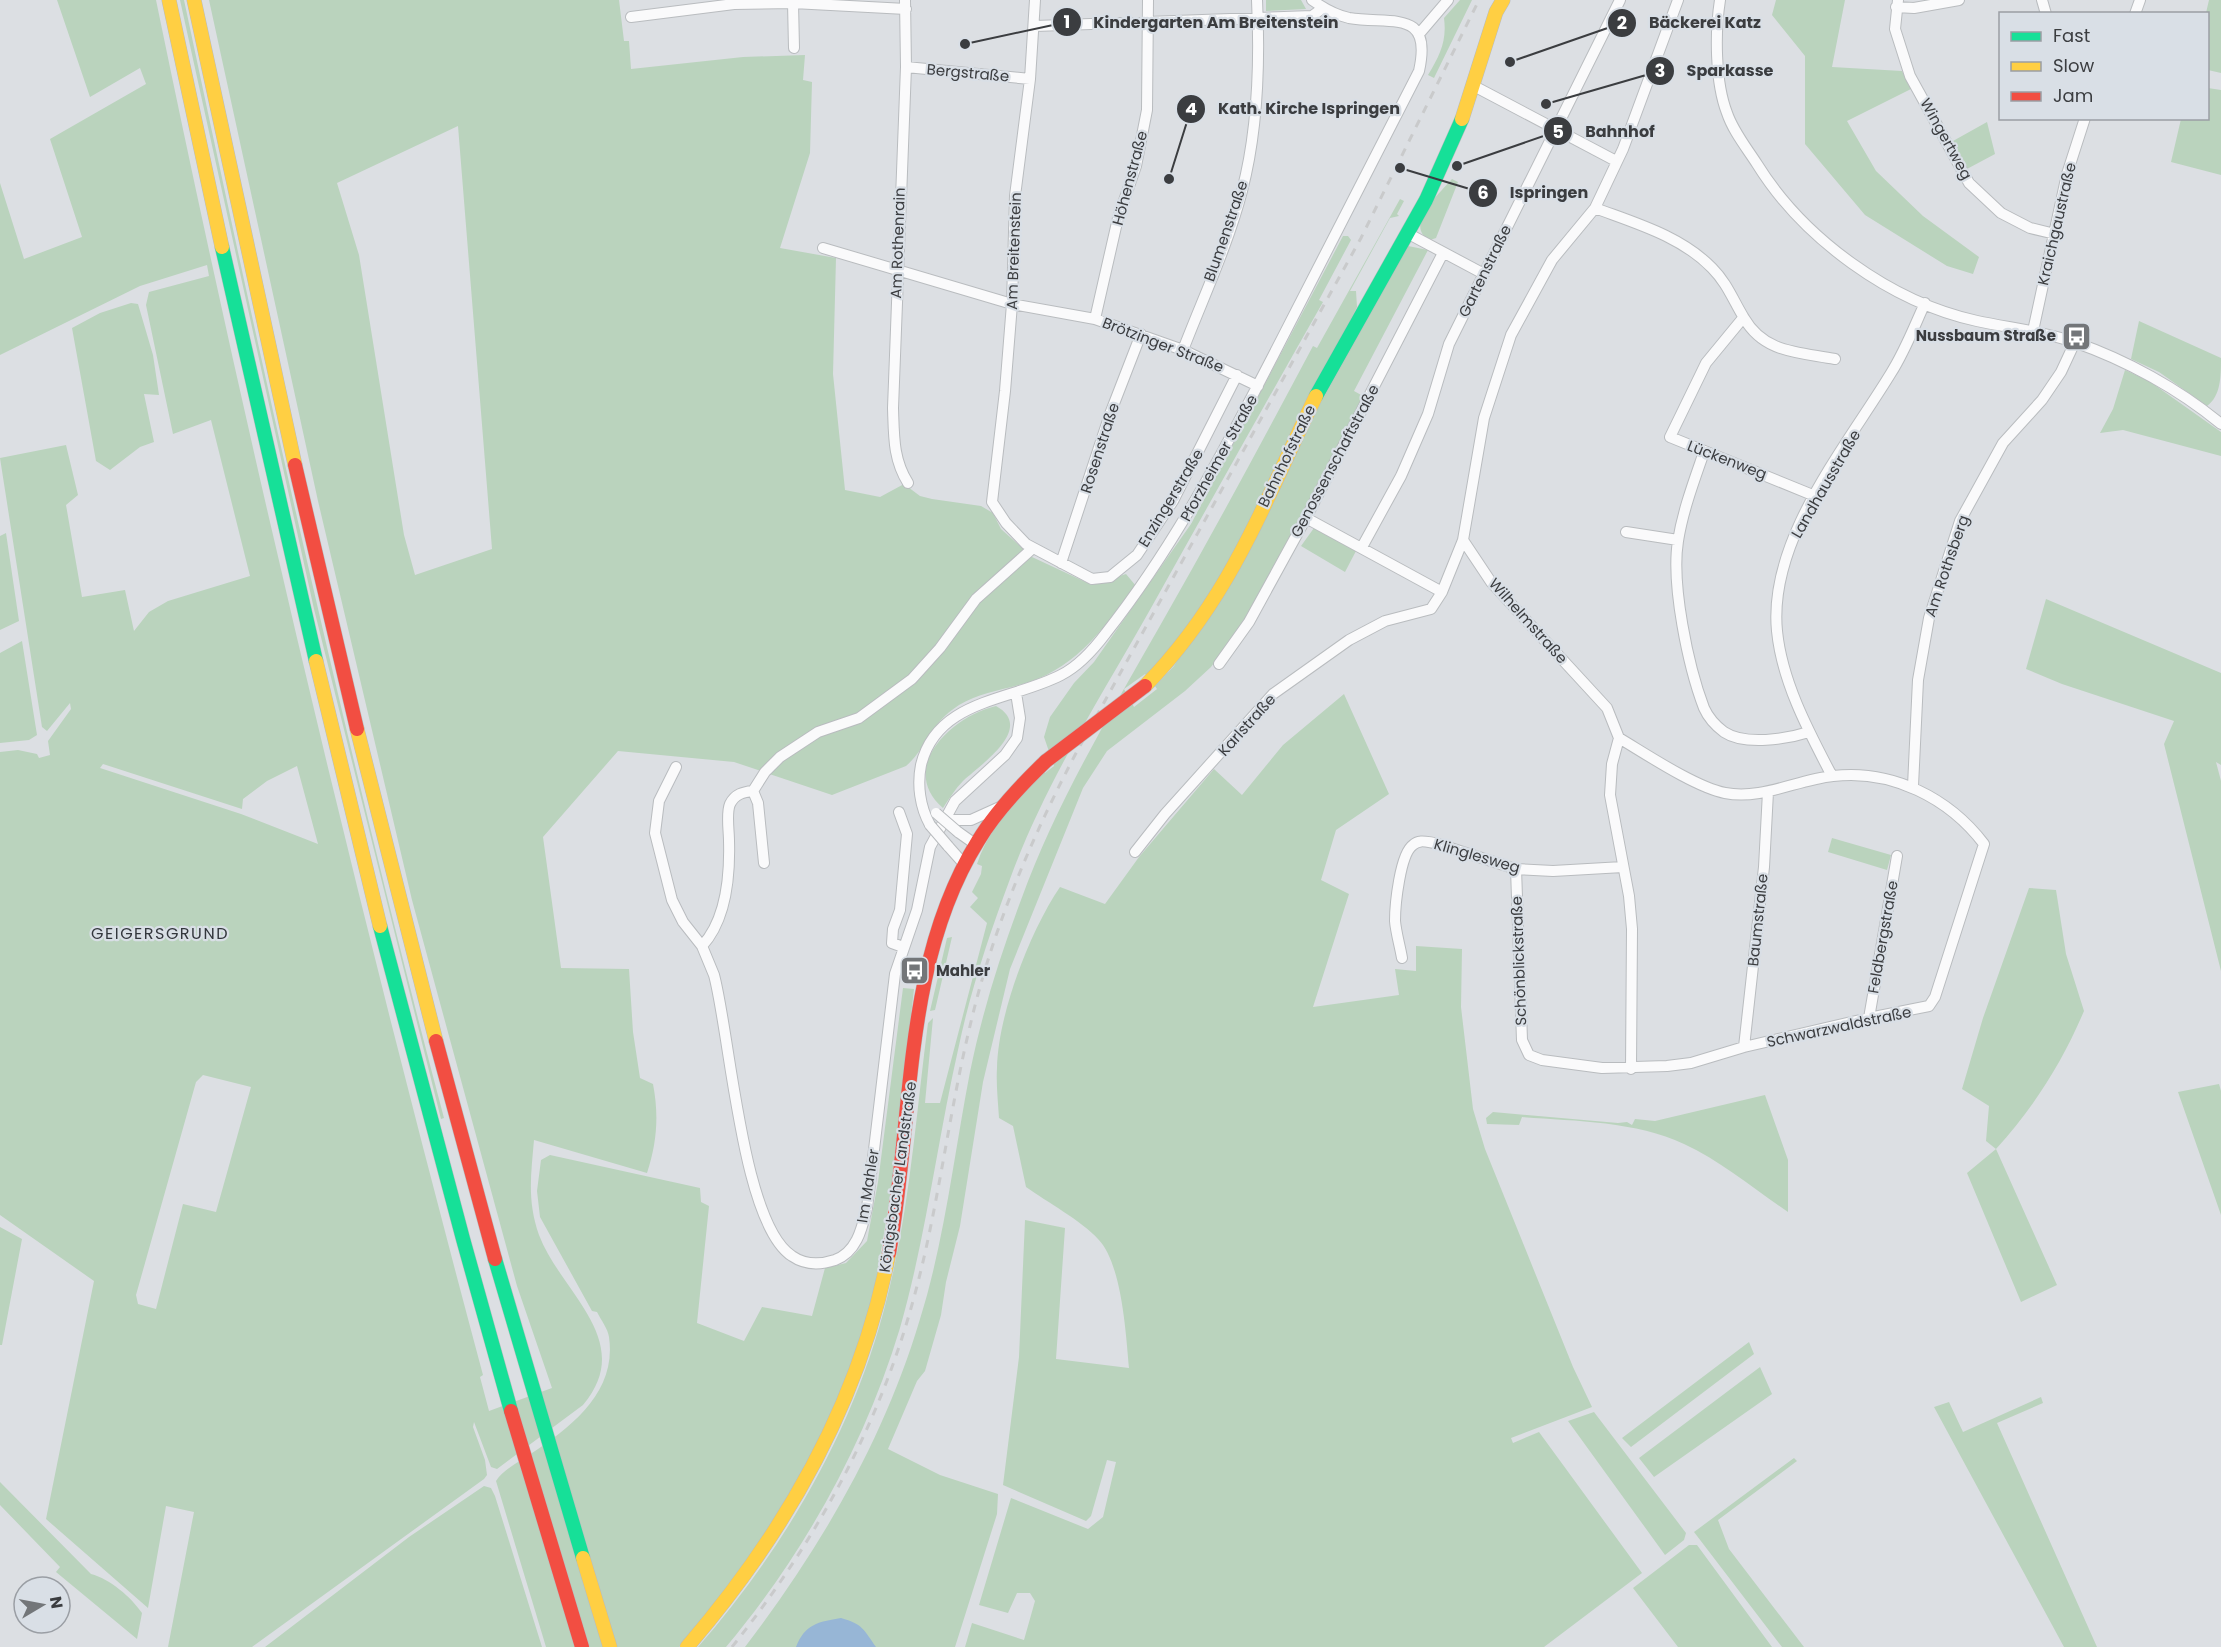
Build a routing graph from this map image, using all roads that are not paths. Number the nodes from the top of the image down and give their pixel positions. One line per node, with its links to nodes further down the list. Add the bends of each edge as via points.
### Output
1 (169, 0): 86 (main road, via 258,413 347,794 501,1381)
2 (194, 0): 87 (main road, via 348,696 426,1010 527,1373)
3 (1035, 0): 20 (street, Am Breitenstein)
4 (1148, 0): 19 (street, Höhenstraße)
5 (1257, 0): 18 (street, Blumenstraße)
6 (1312, 0): 16 (street)
7 (1448, 0): 21 (street)
8 (1503, 0): 25 (main road, Bahnhofstraße)
9 (1620, 0): 27 (street, Gartenstraße)
10 (1678, 0): 28 (street)
11 (1720, 0): 36 (street, via 1716,24 1726,111 1767,180 1824,243 1847,262)
12 (1959, 0): 14 (street, via 1914,8)
13 (793, 3): 15 (street); 17 (street, via 734,4); 22 (street)
14 (1897, 4): 31 (street, Wingertweg, via 1897,36 1910,76 1969,183 2001,213 2030,228)
15 (905, 5): 23 (street, Am Rothenrain)
16 (1323, 8): 18 (street, via 1312,16); 21 (street, via 1348,18 1400,22)
17 (631, 17)
18 (1258, 18): 19 (street); 43 (street, Blumenstraße, via 1257,94 1242,192)
19 (1149, 21): 20 (street); 39 (street, Höhenstraße, via 1147,110)
20 (1035, 26): 24 (street, Am Breitenstein)
21 (1419, 34): 46 (street, Pforzheimer Straße, via 1423,54 1419,71)
22 (794, 48)
23 (906, 67): 24 (street, Bergstraße); 34 (street, Am Rothenrain)
24 (1030, 79): 37 (street, Am Breitenstein, via 1015,196)
25 (1472, 86): 27 (street); 30 (main road, Bahnhofstraße, via 1444,163)
26 (2084, 120): 31 (street, Kraichgaustraße, via 2067,174)
27 (1555, 131): 28 (street); 35 (street, Gartenstraße)
28 (1617, 161): 29 (street)
29 (1595, 208): 38 (street, via 1651,229 1697,255 1728,287); 54 (street, via 1552,260 1511,335 1485,418)
30 (1407, 233): 33 (street); 70 (main road, Bahnhofstraße, bridge, via 1315,398 1215,603 1173,659 1145,686 1046,761)
31 (2055, 234): 40 (street, Kraichgaustraße)
32 (823, 248): 34 (street, Brötzinger Straße)
33 (1443, 253): 35 (street); 52 (street, Genossenschaftstraße)
34 (900, 269): 37 (street, Brötzinger Straße); 49 (street, Am Rothenrain, via 894,448)
35 (1484, 274): 57 (street, Gartenstraße, via 1449,344 1428,414 1401,476)
36 (1925, 303): 40 (street, via 1975,321); 50 (street, Landhausstraße, via 1903,353)
37 (1012, 304): 39 (street, Brötzinger Straße); 51 (street, Am Breitenstein)
38 (1743, 318): 44 (street, via 1757,337 1771,346); 48 (street, Lückenweg, via 1706,363 1670,437)
39 (1095, 319): 41 (street, Brötzinger Straße)
40 (2033, 331): 42 (street)
41 (1141, 334): 43 (street, Brötzinger Straße); 58 (street, Rosenstraße)
42 (2075, 342): 47 (street, via 2133,368); 66 (street, Am Rothsberg, via 2042,400 2003,443 1960,521 1929,618 1918,680)
43 (1182, 350): 45 (street, Brötzinger Straße)
44 (1835, 359)
45 (1238, 375): 46 (street, Brötzinger Straße); 58 (street, Enzingerstraße, via 1197,459 1137,555 1110,577 1092,579)
46 (1258, 386): 61 (street, Pforzheimer Straße, via 1182,525 1105,634 1064,674)
47 (2221, 423)
48 (1704, 452): 50 (street, Lückenweg); 55 (street)
49 (908, 483)
50 (1815, 496): 62 (street, Landhausstraße, via 1786,556 1777,632 1790,684)
51 (992, 502): 56 (street, Enzingerstraße, via 1006,523)
52 (1306, 518): 57 (street); 60 (street, Genossenschaftstraße, via 1243,631)
53 (1626, 532): 55 (street)
54 (1463, 540): 59 (street, Karlstraße); 63 (street, Wilhelmstraße, via 1491,582 1607,708)
55 (1678, 540): 62 (street, via 1676,566 1682,616 1704,709 1715,725 1740,738 1775,738)
56 (1033, 548): 58 (street, Enzingerstraße); 67 (street, via 976,599 912,679 860,718 818,732 780,757)
57 (1362, 548): 59 (street)
58 (1060, 563)
59 (1442, 592): 74 (street, Karlstraße, via 1431,609 1386,621 1349,640 1273,694)
60 (1219, 664)
61 (1016, 693): 68 (street, Pforzheimer Straße, via 968,708 950,719 923,760); 81 (street, Im Mahler, via 1020,718 1017,738 1005,755 960,795 941,823 930,847 917,910)
62 (1809, 732): 65 (street, Landhausstraße)
63 (1619, 738): 69 (street, via 1663,765 1725,793); 78 (street, via 1610,795)
64 (676, 767): 80 (street, Im Mahler, via 659,801 656,833 672,900)
65 (1833, 776): 66 (street, via 1874,778); 69 (street)
66 (1913, 786): 83 (street, Schwarzwaldstraße, via 1960,817 1984,844 1935,997 1929,1006)
67 (753, 791): 76 (street, via 758,803); 80 (street, via 735,796 729,806 730,851 724,893 713,933)
68 (920, 792): 72 (street); 77 (street, Pforzheimer Straße, bridge, via 930,825)
69 (1768, 792): 84 (street, Baumstraße, via 1764,867)
70 (1003, 806): 72 (street, via 963,821); 73 (main road, Bahnhofstraße)
71 (899, 812): 81 (street, via 908,834 900,910 892,942)
72 (940, 817): 73 (street, bridge)
73 (975, 844): 77 (main road, Königsbacher Landstraße)
74 (1135, 852)
75 (1897, 856): 83 (street, Feldbergstraße)
76 (764, 863)
77 (964, 864): 88 (main road, Königsbacher Landstraße, via 945,910 927,973 889,1257 860,1362 825,1444 787,1515 742,1582)
78 (1623, 867): 79 (street, Klinglesweg); 85 (street, via 1632,929)
79 (1516, 869): 82 (street, Klinglesweg, via 1435,843 1413,844 1407,852 1398,890 1395,921); 85 (street, Schönblickstraße, via 1522,1040 1529,1055 1561,1064)
80 (702, 946): 81 (street, Im Mahler, via 719,993 753,1186 769,1225 790,1255 823,1264 850,1250 860,1235 867,1208 891,1000)
81 (903, 947)
82 (1402, 958)
83 (1869, 1018): 84 (street, Schwarzwaldstraße)
84 (1744, 1047): 85 (street, Schwarzwaldstraße, via 1690,1063)
85 (1631, 1069)
86 (582, 1647)
87 (610, 1647)
88 (687, 1647)

